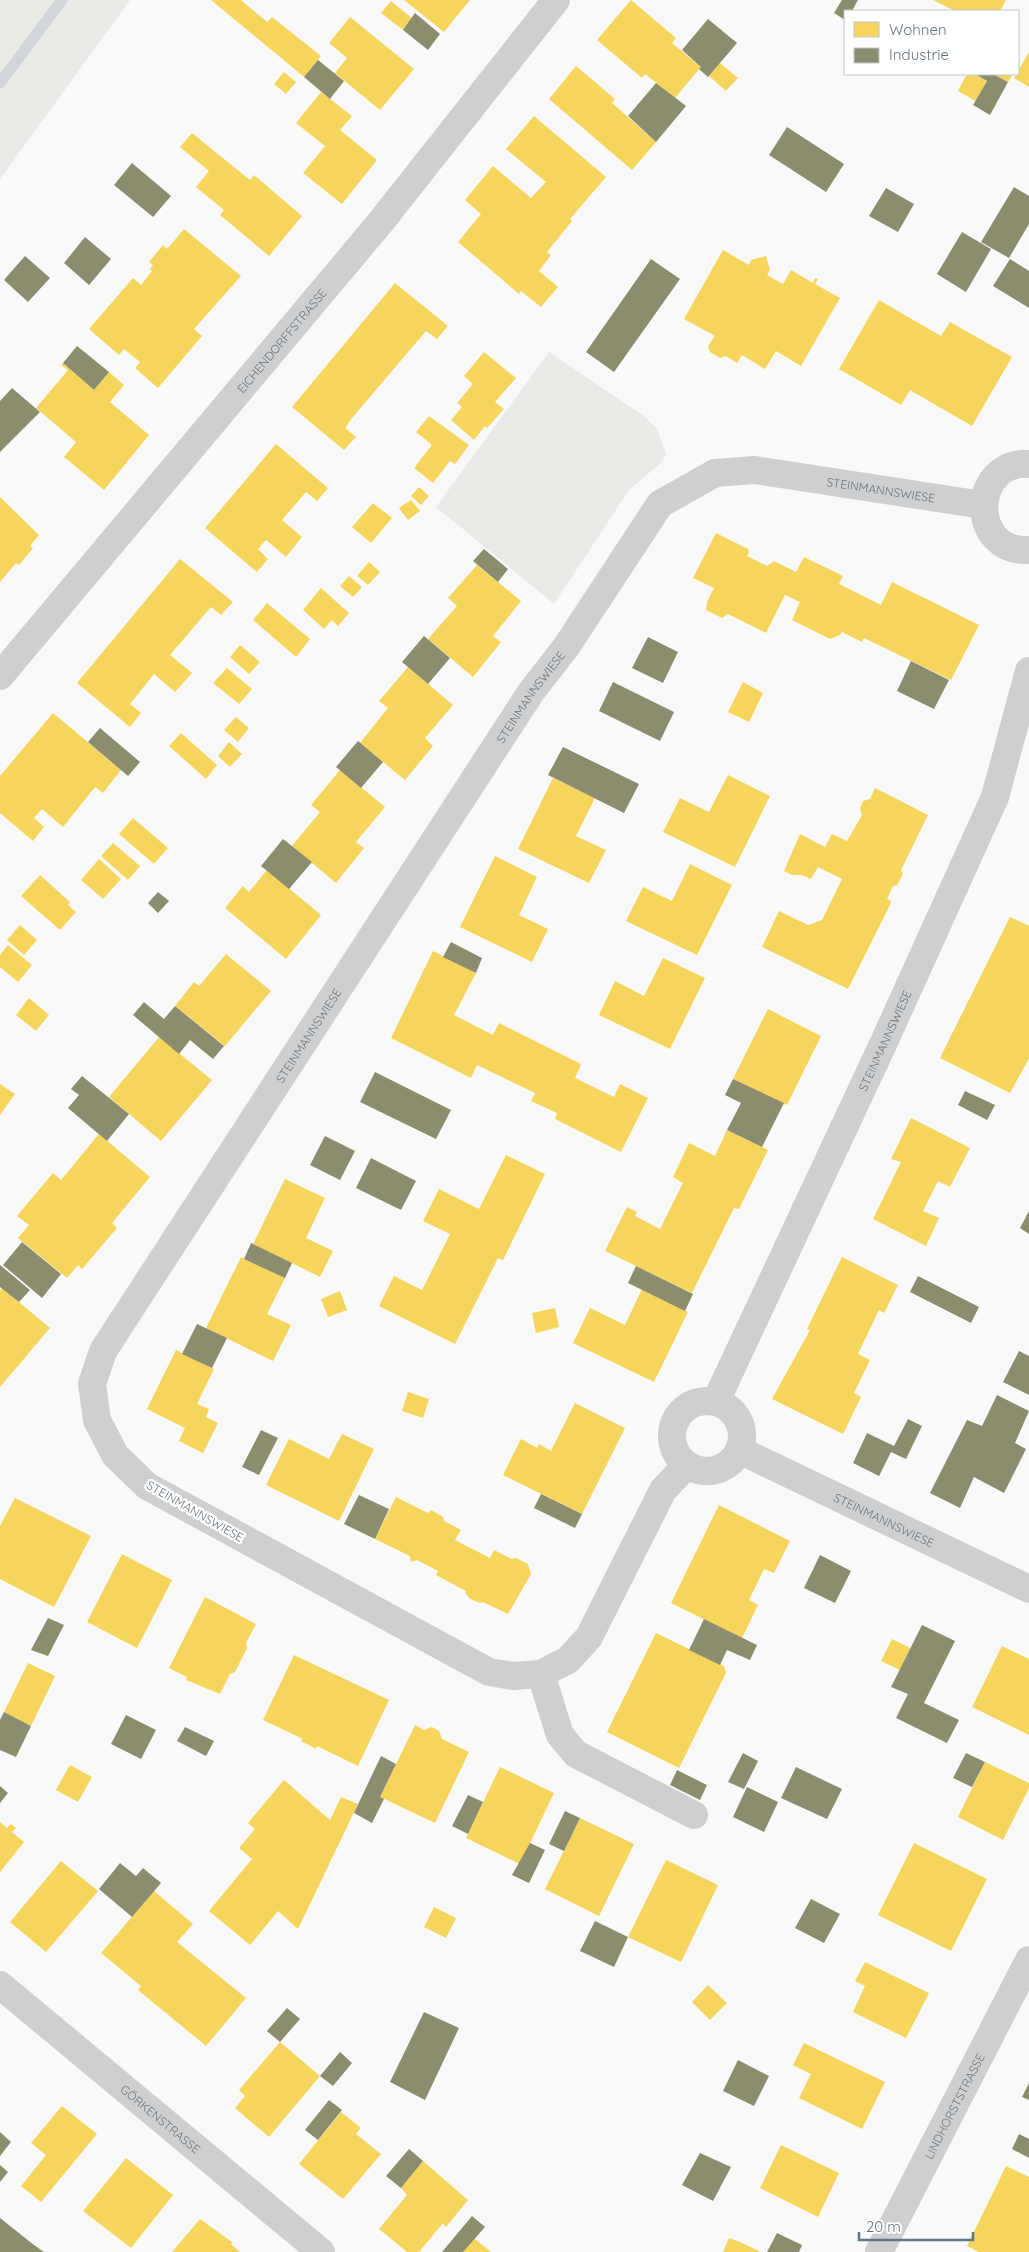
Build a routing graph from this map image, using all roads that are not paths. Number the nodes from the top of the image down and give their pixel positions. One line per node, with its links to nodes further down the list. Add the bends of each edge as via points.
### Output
1 (556, 0): 6 (street, EICHENDORFFSTRASSE, via 379,224)
2 (1029, 464): 3 (street, via 1010,467 996,476 987,489)
3 (983, 505): 4 (street, via 985,521 993,535 1005,546); 11 (street, STEINMANNSWIESE, via 755,470 715,473 660,504 566,647 531,692 103,1351 92,1384 97,1420 115,1455 147,1486 489,1672 513,1676)
4 (1029, 550)
5 (1029, 671): 7 (street, STEINMANNSWIESE, via 995,797)
6 (0, 676)
7 (716, 1401): 8 (street, via 736,1415 742,1432); 9 (street, via 690,1405 674,1426 677,1454)
8 (739, 1450): 9 (street, via 730,1462 717,1469 701,1470); 10 (street, STEINMANNSWIESE)
9 (687, 1465): 11 (street, STEINMANNSWIESE, via 664,1490 589,1637 568,1660)
10 (1029, 1589)
11 (541, 1674): 12 (street, via 560,1735 576,1754)
12 (694, 1815)
13 (1029, 1960): 16 (street, LINDHORSTSTRASSE)
14 (0, 1985): 15 (street, GÖRKENSTRASSE)
15 (321, 2252)
16 (880, 2252)

